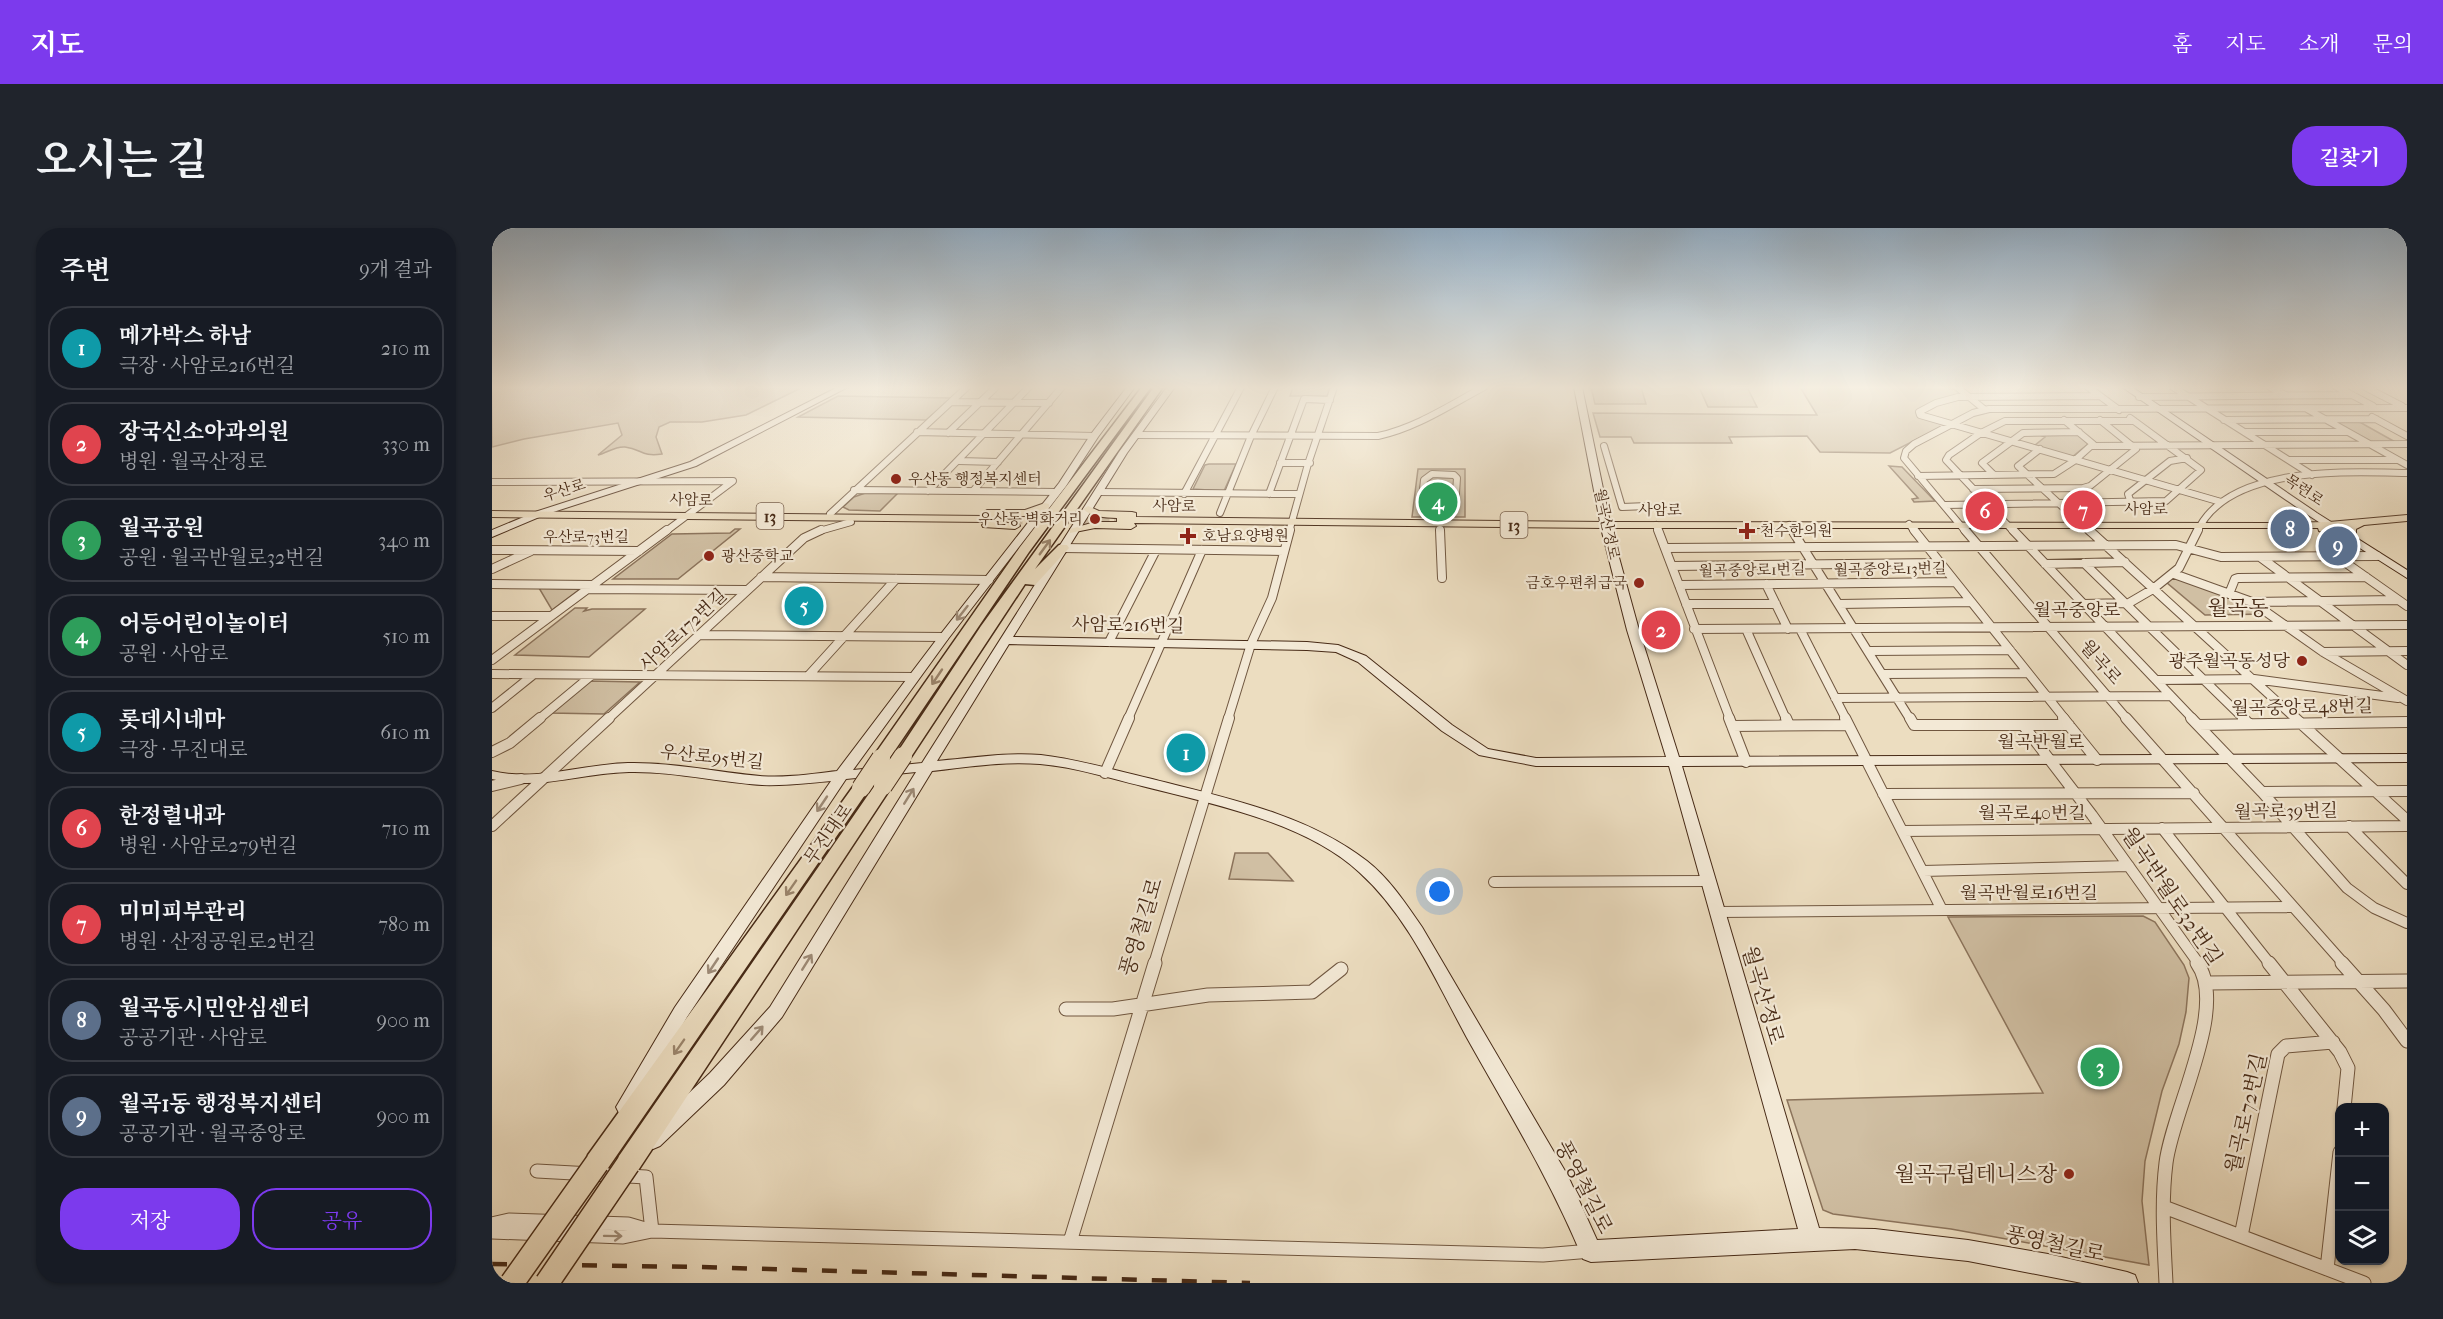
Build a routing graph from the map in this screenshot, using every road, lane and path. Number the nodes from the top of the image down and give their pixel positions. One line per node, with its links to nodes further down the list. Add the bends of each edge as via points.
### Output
1 (749, 436): 58 (street, 우산로)
2 (912, 436): 64 (street)
3 (983, 436): 45 (street)
4 (1020, 436): 46 (street)
5 (1048, 436): 28 (street)
6 (1095, 436): 28 (street)
7 (1096, 436): 28 (highway)
8 (1107, 436): 68 (highway, 무진대로)
9 (1124, 436): 174 (highway, 무진대로, one-way to 9)
10 (1136, 436): 67 (street)
11 (1215, 436): 69 (street)
12 (1251, 436): 70 (street)
13 (1260, 436): 26 (street)
14 (1370, 436): 27 (street)
15 (1588, 436): 102 (street, 월곡산정로)
16 (1931, 436): 56 (street, 월곡로, via 1906,451 1905,462)
17 (1976, 436): 52 (street, via 1946,460)
18 (1994, 436): 29 (street)
19 (2018, 436): 29 (street)
20 (2084, 436): 36 (street)
21 (2121, 436): 37 (street)
22 (2156, 436): 38 (street)
23 (2196, 436): 32 (street, 목련로)
24 (2251, 436): 33 (street)
25 (2356, 436): 34 (street)
26 (1290, 437): 27 (street); 47 (street)
27 (1319, 437): 48 (street)
28 (1092, 440): 68 (street)
29 (2010, 440): 39 (street); 53 (street, via 1982,462)
30 (2396, 444): 31 (street); 34 (street); 40 (street)
31 (2407, 444)
32 (2209, 445): 33 (street); 38 (street); 60 (street, 목련로)
33 (2265, 445): 34 (street); 43 (street)
34 (2371, 445): 44 (street)
35 (1604, 446): 79 (street, via 1622,507)
36 (2092, 446): 37 (street); 42 (street)
37 (2133, 446): 38 (street); 50 (street, via 2136,449)
38 (2170, 446): 41 (street)
39 (2040, 449): 42 (street); 54 (street, via 2018,465)
40 (2407, 450)
41 (2187, 458): 57 (street, via 2174,459); 63 (street, via 2202,470)
42 (2077, 459): 50 (street); 54 (street, via 2054,474)
43 (2289, 460): 44 (street); 55 (street)
44 (2398, 460): 49 (street)
45 (959, 461): 46 (street); 65 (street)
46 (998, 462): 66 (street)
47 (1280, 463): 48 (street); 71 (street)
48 (1310, 463): 72 (street)
49 (2407, 465)
50 (2111, 469): 57 (street); 62 (street, via 2090,486)
51 (2407, 473): 55 (street)
52 (1959, 475): 53 (street); 56 (street); 61 (street)
53 (1994, 475): 54 (street)
54 (2030, 475): 62 (street)
55 (2312, 475): 60 (street)
56 (1918, 476): 76 (street, 월곡로)
57 (2146, 479): 63 (street); 74 (street, via 2128,494)
58 (647, 480): 59 (street); 83 (street, 우산로); 86 (street, 우산로, via 733,481)
59 (492, 482)
60 (2266, 483): 73 (street); 89 (street, 목련로)
61 (1972, 489): 62 (street); 77 (street)
62 (2045, 489): 75 (street)
63 (2180, 489): 73 (street); 74 (street, via 2162,502)
64 (854, 490): 65 (street); 87 (street)
65 (928, 491): 66 (street)
66 (973, 491): 68 (street)
67 (1100, 492): 69 (street); 80 (street)
68 (1059, 493): 78 (street, 무진대로); 110 (highway, 무진대로)
69 (1184, 494): 70 (street)
70 (1227, 494): 71 (street); 84 (street)
71 (1269, 494): 72 (street)
72 (1299, 494): 94 (street)
73 (2221, 502): 100 (street)
74 (2131, 503): 75 (street)
75 (2062, 504): 77 (street); 99 (street)
76 (1945, 505): 77 (street); 97 (street, 월곡로)
77 (1987, 505): 98 (street)
78 (1045, 506): 91 (main road); 110 (street, 무진대로)
79 (1648, 506)
80 (1088, 509): 88 (main road, 사암로); 108 (street)
81 (2407, 510): 89 (main road, 사암로 / 13)
82 (1444, 511): 82 (street, via 1456,506 1457,478 1448,474 1427,476 1420,508)
83 (541, 513): 85 (main road, 사암로 / 13); 86 (main road, 사암로 / 13); 109 (street, 우산로)
84 (1220, 513)
85 (492, 514)
86 (687, 515): 87 (main road, 사암로 / 13); 124 (street)
87 (825, 515): 91 (main road, 사암로 / 13); 92 (main road, via 837,522)
88 (1117, 518): 93 (main road, 사암로 / 13); 101 (main road, via 1104,520)
89 (2318, 518): 100 (main road, 사암로 / 13); 106 (street, 목련로)
90 (2407, 518): 95 (main road, 사암로 / 13)
91 (1000, 519): 92 (main road); 110 (main road)
92 (851, 522): 138 (street, 사암로172번길, via 810,533)
93 (1278, 522): 94 (main road, 사암로 / 13); 101 (main road, via 1253,527)
94 (1292, 522): 102 (main road, 사암로 / 13); 125 (street)
95 (2362, 522): 106 (main road, 사암로 / 13); 111 (main road, via 2350,527)
96 (1909, 524): 97 (main road, 사암로 / 13); 104 (main road, 사암로 / 13); 116 (street)
97 (1961, 524): 98 (main road, 사암로 / 13); 113 (street, 월곡로)
98 (2006, 524): 99 (main road, 사암로 / 13); 114 (street)
99 (2083, 524): 100 (main road, 사암로 / 13); 112 (street)
100 (2199, 524): 105 (main road, 사암로 / 13); 119 (street)
101 (1106, 525): 108 (main road)
102 (1606, 525): 103 (main road, 사암로 / 13); 228 (street, 월곡산정로, via 1633,630)
103 (1656, 525): 104 (main road, 사암로 / 13); 118 (street)
104 (1789, 525): 115 (street)
105 (2303, 525): 106 (main road, 사암로 / 13); 111 (main road)
106 (2329, 525): 111 (street, 목련로)
107 (1440, 530): 140 (street)
108 (1074, 531): 117 (street)
109 (492, 534)
110 (1021, 537): 143 (street, 무진대로); 276 (highway, 무진대로, one-way to 276, bridge, via 861,788)
111 (2350, 539): 127 (street, 목련로)
112 (2107, 545): 114 (street, 월곡중앙로13번길); 119 (street, 월곡중앙로13번길, via 2176,545); 129 (street)
113 (1980, 546): 114 (street, 월곡중앙로13번길); 116 (street, 월곡중앙로13번길); 170 (street, 월곡로)
114 (2027, 546): 132 (street)
115 (1802, 547): 116 (street, 월곡중앙로13번길); 118 (street, 월곡중앙로1번길); 133 (street, 월곡중앙로13번길)
116 (1927, 547): 130 (street)
117 (1063, 548): 122 (street); 174 (highway); 182 (street)
118 (1666, 548): 134 (street, 월곡중앙로1번길)
119 (2189, 549): 128 (street, 월곡중앙로13번길, via 2221,557); 136 (street)
120 (492, 550): 121 (street, 우산로73번길)
121 (533, 550): 124 (street, 우산로73번길); 135 (street, 우산로73번길)
122 (1156, 550): 123 (street); 183 (street)
123 (1202, 550): 125 (street); 184 (street)
124 (639, 551): 149 (street)
125 (1284, 551): 185 (street, via 1259,634)
126 (2336, 556): 127 (street, 월곡중앙로13번길); 128 (street, 월곡중앙로13번길); 139 (street)
127 (2377, 556): 137 (street, 목련로)
128 (2260, 557): 141 (street)
129 (2125, 562): 131 (street); 150 (street)
130 (1940, 563): 133 (street, 월곡중앙로13번길); 144 (street)
131 (2084, 563): 132 (street); 157 (street)
132 (2045, 564): 161 (street)
133 (1814, 565): 134 (street, 월곡중앙로1번길); 145 (street, 월곡중앙로13번길)
134 (1672, 566): 148 (street, 월곡중앙로1번길)
135 (492, 569)
136 (2174, 574): 150 (street); 152 (street)
137 (2407, 575)
138 (761, 577): 142 (street); 151 (street, 사암로172번길)
139 (2366, 577): 141 (street); 154 (street)
140 (1442, 578)
141 (2289, 578): 152 (street, via 2238,578); 153 (street)
142 (896, 579): 143 (street); 180 (street)
143 (989, 580): 181 (street, 무진대로, one-way to 181)
144 (1955, 582): 145 (street, 월곡중앙로13번길); 155 (street)
145 (1826, 583): 147 (street, 월곡중앙로1번길); 160 (street, 월곡중앙로13번길)
146 (492, 584): 149 (street)
147 (1766, 584): 148 (street, 월곡중앙로1번길); 159 (street)
148 (1678, 585): 158 (street, 월곡중앙로1번길)
149 (591, 587): 151 (street); 164 (street)
150 (2153, 587): 157 (street); 173 (street)
151 (747, 590): 179 (street, 사암로172번길)
152 (2229, 594): 156 (street)
153 (2320, 600): 154 (street); 156 (street); 165 (street)
154 (2398, 600): 162 (street)
155 (1971, 602): 160 (street, 월곡중앙로13번길); 167 (street)
156 (2252, 602): 168 (street, 월곡중앙로48번길)
157 (2125, 603): 161 (street); 172 (street)
158 (1686, 604): 159 (street, 월곡중앙로1번길); 175 (street, 월곡중앙로1번길)
159 (1776, 604): 177 (street)
160 (1839, 604): 169 (street, 월곡중앙로13번길)
161 (2083, 604): 171 (street)
162 (2407, 606)
163 (492, 616): 164 (street)
164 (552, 616): 191 (street)
165 (2353, 625): 166 (street, 월곡중앙로); 168 (street, 월곡중앙로); 188 (street)
166 (2407, 625)
167 (1990, 626): 169 (street, 월곡중앙로); 170 (street, 월곡중앙로); 186 (street)
168 (2287, 626): 173 (street, 월곡중앙로); 190 (street, 월곡중앙로48번길)
169 (1854, 627): 178 (street, 월곡중앙로); 187 (street, 월곡중앙로13번길)
170 (2046, 627): 171 (street, 월곡중앙로); 204 (street, 월곡로)
171 (2106, 627): 172 (street, 월곡중앙로); 202 (street)
172 (2149, 627): 173 (street, 월곡중앙로); 203 (street)
173 (2196, 627): 201 (street)
174 (986, 629): 277 (highway, 무진대로, bridge)
175 (1694, 629): 176 (street, 월곡중앙로); 219 (street, 월곡중앙로1번길)
176 (1746, 629): 177 (street, 월곡중앙로); 214 (street)
177 (1788, 629): 178 (street, 월곡중앙로)
178 (1800, 629): 207 (street, 월곡반월로16번길)
179 (700, 635): 180 (street); 199 (street, 사암로172번길)
180 (844, 636): 181 (street); 198 (street)
181 (944, 637): 200 (street, 무진대로)
182 (1004, 640): 183 (street, 사암로216번길); 230 (street)
183 (1109, 642): 184 (street, 사암로216번길)
184 (1162, 644): 185 (street, 사암로216번길); 231 (street)
185 (1251, 644): 228 (street, via 1321,646 1348,652 1484,752 1536,762); 243 (street)
186 (2010, 650): 187 (street); 193 (street)
187 (1869, 651): 195 (street, 월곡중앙로13번길)
188 (2388, 651): 189 (street); 190 (street); 192 (street)
189 (2407, 651)
190 (2323, 652): 209 (street, 월곡중앙로48번길)
191 (493, 658)
192 (2407, 665)
193 (2028, 673): 195 (street); 206 (street)
194 (492, 674): 196 (street)
195 (1883, 674): 208 (street, 월곡중앙로13번길)
196 (532, 675): 197 (street); 210 (street)
197 (592, 675): 199 (street); 220 (street, via 510,743)
198 (809, 675): 199 (street); 200 (street)
199 (657, 676): 234 (street, 사암로172번길)
200 (914, 677): 233 (street, 무진대로)
201 (2254, 679): 203 (street); 209 (street); 213 (street)
202 (2156, 680): 203 (street); 205 (street)
203 (2204, 680): 212 (street)
204 (2107, 696): 205 (street); 206 (street); 223 (street, 월곡로)
205 (2170, 696): 218 (street)
206 (2046, 697): 208 (street); 217 (street)
207 (1835, 698): 208 (street); 215 (street, 월곡반월로16번길)
208 (1898, 698): 216 (street, 월곡중앙로13번길, via 1914,725)
209 (2406, 700)
210 (492, 708)
211 (2407, 722): 213 (street, 월곡중앙로48번길)
212 (2249, 724): 213 (street, 월곡중앙로48번길); 218 (street, 월곡중앙로48번길)
213 (2304, 724): 221 (street)
214 (1789, 725): 215 (street); 219 (street)
215 (1848, 725): 225 (street, 월곡반월로16번길)
216 (2023, 725): 217 (street); 226 (street, 월곡반월로32번길)
217 (2069, 725): 227 (street)
218 (2198, 725): 224 (street)
219 (1732, 726): 229 (street, 월곡중앙로1번길)
220 (492, 753)
221 (2342, 758): 222 (street, 월곡반월로); 224 (street, 월곡반월로); 239 (street)
222 (2407, 758)
223 (2163, 759): 224 (street, 월곡반월로); 227 (street, 월곡반월로); 242 (street, 월곡로)
224 (2230, 759): 238 (street)
225 (1867, 760): 226 (street, 월곡반월로); 229 (street, 월곡반월로); 240 (street, 월곡반월로16번길)
226 (2051, 760): 227 (street, 월곡반월로); 241 (street, 월곡반월로32번길)
227 (2097, 760)
228 (1674, 762): 229 (street, 월곡반월로); 255 (street, 월곡산정로)
229 (1746, 762)
230 (928, 766): 231 (street, 풍영철길로, via 1035,758); 233 (street, 우산로95번길); 277 (street, one-way to 230, via 717,1079 776,1012)
231 (1105, 773): 243 (street, 풍영철길로)
232 (492, 775): 235 (street, 우산로95번길)
233 (842, 776): 234 (street, 우산로95번길, via 752,782 625,767); 276 (street, 무진대로, one-way to 276, via 681,1012)
234 (545, 777): 235 (street, 우산로95번길); 245 (street, 사암로172번길)
235 (524, 779): 236 (street)
236 (492, 786)
237 (2407, 791): 239 (street)
238 (2262, 792): 239 (street); 248 (street)
239 (2377, 792): 244 (street)
240 (1883, 794): 241 (street); 252 (street, 월곡반월로16번길)
241 (2078, 794): 242 (street); 251 (street, 월곡반월로32번길)
242 (2194, 794): 250 (street, 월곡로)
243 (1203, 798): 269 (street, 풍영철길로); 286 (street, 풍영철길로, via 1298,829 1338,849 1384,885 1410,920 1480,1043 1580,1220)
244 (2407, 820)
245 (492, 826)
246 (2349, 826): 247 (street, 월곡로39번길); 248 (street, 월곡로39번길); 257 (street, 월곡로39번길)
247 (2407, 826)
248 (2293, 827): 250 (street, 월곡로39번길); 263 (street, via 2355,895)
249 (2162, 828): 250 (street, 월곡로40번길); 251 (street, 월곡로40번길); 259 (street)
250 (2224, 828): 258 (street, 월곡로)
251 (2103, 829): 252 (street, 월곡로40번길); 253 (street, 월곡반월로32번길)
252 (1902, 831): 254 (street, 월곡반월로16번길)
253 (2129, 866): 254 (street, 월곡반월로16번길); 260 (street, 월곡반월로32번길)
254 (1923, 871): 261 (street, 월곡반월로16번길)
255 (1708, 881): 256 (street); 262 (street, 월곡산정로)
256 (1494, 882)
257 (2407, 884)
258 (2293, 907): 259 (street, 월곡반월로16번길); 267 (street, 월곡로)
259 (2225, 908): 260 (street, 월곡반월로16번길); 266 (street)
260 (2160, 909): 261 (street, 월곡반월로16번길); 268 (street, 월곡반월로32번길, via 2202,969)
261 (1942, 910): 262 (street)
262 (1718, 912): 284 (street, 월곡산정로)
263 (2407, 923)
264 (1341, 969): 269 (street, via 1312,992 1208,995)
265 (2407, 981): 267 (street)
266 (2284, 982): 267 (street); 268 (street); 273 (street)
267 (2359, 982): 271 (street, 월곡로)
268 (2207, 983): 279 (street, 월곡반월로32번길, via 2198,1048 2168,1145)
269 (1140, 1006): 270 (street); 285 (street, 풍영철길로)
270 (1066, 1008)
271 (2402, 1029): 272 (street, 월곡로)
272 (2407, 1041)
273 (2333, 1042): 274 (street, via 2348,1068); 283 (street, 월곡로72번길, via 2286,1046 2278,1054)
274 (2344, 1103)
275 (2339, 1157): 287 (street)
276 (597, 1163): 288 (highway, 무진대로, bridge)
277 (628, 1164): 289 (highway, 무진대로, bridge)
278 (537, 1171): 281 (street, via 646,1177)
279 (2164, 1207): 283 (street); 291 (street, 월곡반월로32번길)
280 (492, 1224): 281 (street, via 510,1220 628,1224)
281 (652, 1231): 282 (street, one-way to 281, via 623,1237); 285 (street)
282 (492, 1232)
283 (2241, 1236): 287 (street)
284 (1812, 1240): 286 (street, 풍영철길로); 290 (street, 풍영철길로, via 1870,1239 1957,1248 2063,1266)
285 (1070, 1242): 286 (street, via 1543,1255)
286 (1591, 1251)
287 (2327, 1269): 292 (street)
288 (512, 1283)
289 (547, 1283)
290 (2127, 1283)
291 (2166, 1283)
292 (2364, 1283)

